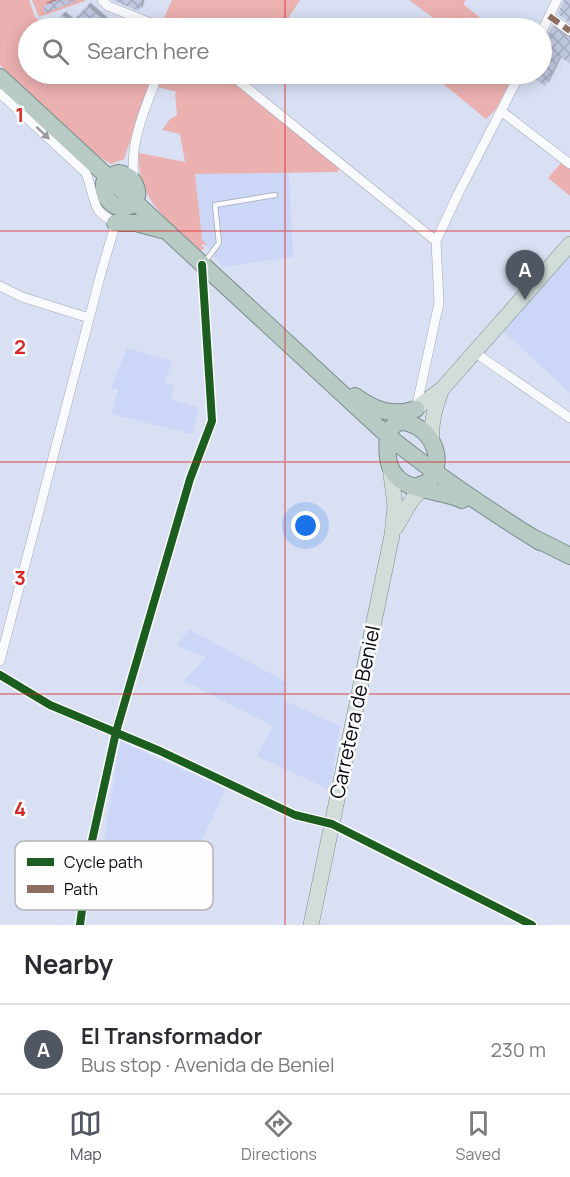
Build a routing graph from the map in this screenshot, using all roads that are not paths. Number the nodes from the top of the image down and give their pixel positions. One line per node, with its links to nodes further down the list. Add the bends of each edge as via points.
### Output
1 (102, 0): 4 (street)
2 (557, 0): 3 (street)
3 (549, 16): 6 (street)
4 (138, 18)
5 (552, 18): 7 (street)
6 (552, 18)
7 (570, 31)
8 (0, 77): 16 (highway)
9 (154, 84): 14 (street)
10 (242, 84): 21 (street)
11 (515, 84): 13 (street)
12 (0, 93): 19 (street, one-way to 19, via 86,173 95,206)
13 (501, 111): 15 (street); 21 (street)
14 (133, 152): 16 (street); 18 (street)
15 (570, 164)
16 (108, 178): 18 (highway); 19 (street)
17 (275, 195): 23 (lane, via 215,205 219,243)
18 (134, 196): 19 (street); 20 (highway)
19 (115, 223): 20 (highway, via 149,226); 25 (street)
20 (168, 233): 23 (highway)
21 (436, 241): 30 (street, via 439,303)
22 (570, 244): 27 (main road)
23 (202, 265): 26 (highway); 39 (street, via 212,421 190,479)
24 (0, 286): 25 (street)
25 (89, 318): 37 (street)
26 (297, 352): 30 (highway); 30 (highway, via 359,399); 32 (highway, via 362,424)
27 (474, 352): 28 (main road); 29 (street)
28 (442, 389): 30 (main road); 31 (main road, via 431,428)
29 (570, 418)
30 (403, 421): 31 (highway); 32 (highway); 33 (highway)
31 (432, 443): 33 (highway, via 437,462); 35 (highway, via 463,483)
32 (390, 466): 33 (highway, via 398,479); 34 (main road, via 394,498)
33 (423, 487): 34 (main road); 35 (highway, via 453,496)
34 (392, 535): 40 (main road, Carretera de Beniel)
35 (540, 542): 36 (highway)
36 (570, 556)
37 (0, 661)
38 (0, 675): 39 (street, via 50,705)
39 (116, 732): 40 (street, via 295,815); 41 (street)
40 (332, 824): 44 (main road, Carretera de Beniel); 45 (street)
41 (92, 841)
42 (82, 910): 43 (street)
43 (80, 925)
44 (311, 925)
45 (532, 925)

